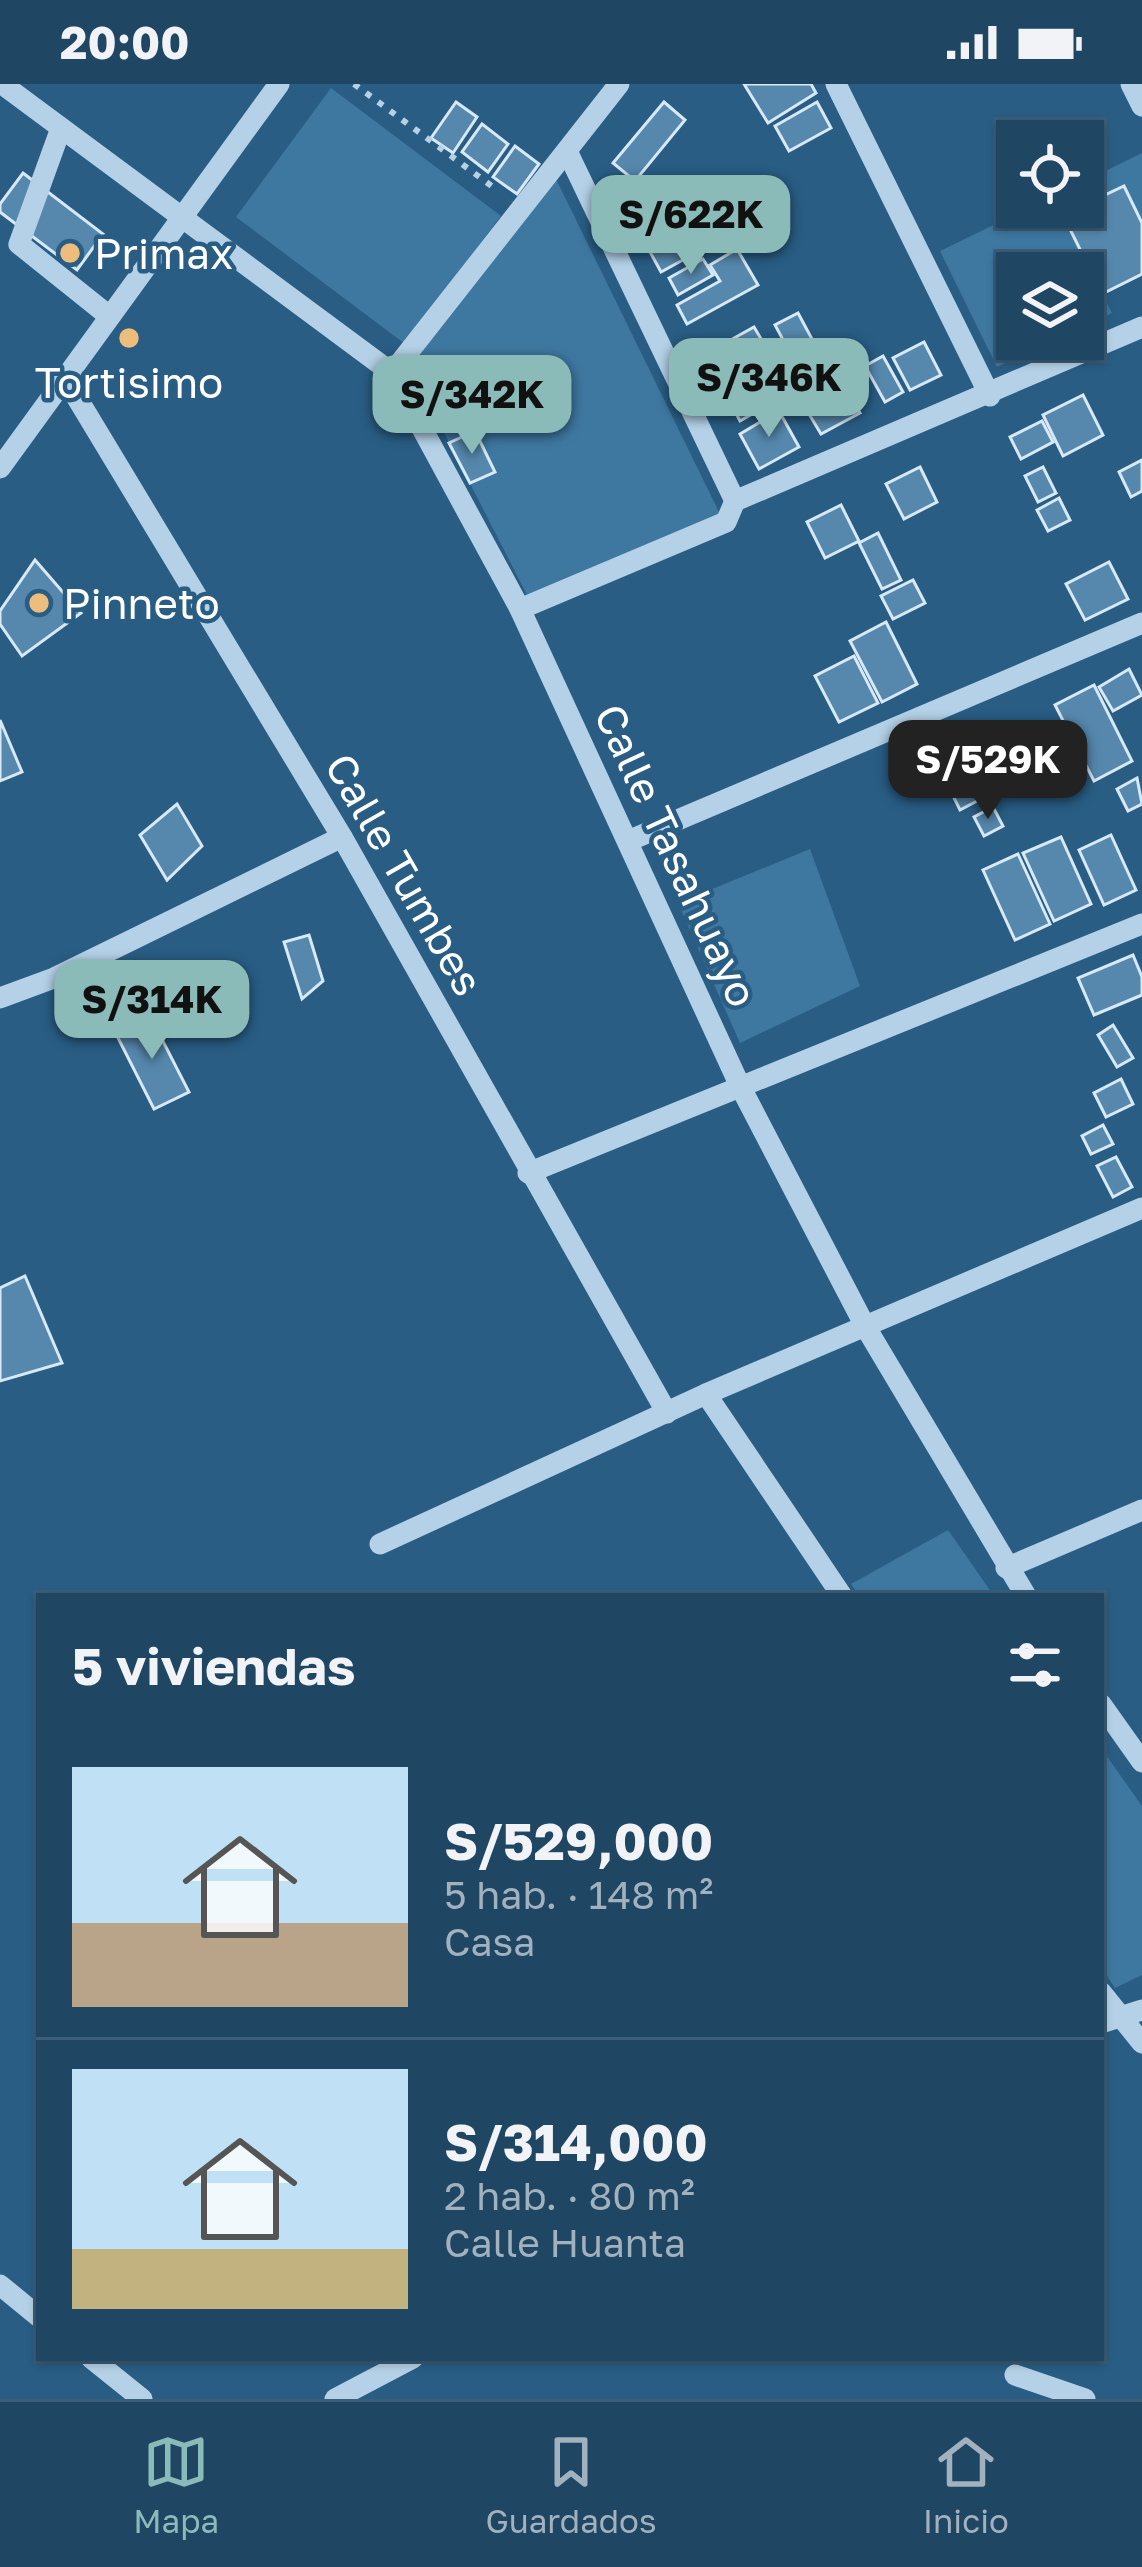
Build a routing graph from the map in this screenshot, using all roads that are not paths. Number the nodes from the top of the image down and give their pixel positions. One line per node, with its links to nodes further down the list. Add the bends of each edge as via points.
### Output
1 (2, 84): 7 (street, Calle Tasahuayo)
2 (279, 84): 9 (street)
3 (619, 84): 8 (street)
4 (836, 84): 14 (street)
5 (1132, 84): 6 (street)
6 (1142, 106)
7 (61, 128): 9 (street, Calle Tasahuayo); 10 (street, via 20,244)
8 (567, 151): 12 (street); 16 (street)
9 (180, 216): 10 (street); 12 (street, Calle Tasahuayo)
10 (109, 316): 13 (street)
11 (1142, 327): 14 (street)
12 (392, 373): 17 (street, Calle Tasahuayo)
13 (65, 378): 15 (street); 19 (street, Calle Tumbes)
14 (990, 396): 16 (street)
15 (0, 469)
16 (735, 501): 17 (street, via 726,522)
17 (520, 609): 20 (street, Calle Tasahuayo)
18 (1142, 623): 20 (street)
19 (342, 837): 22 (street); 24 (street, Calle Tumbes)
20 (628, 841): 23 (street, Calle Tasahuayo)
21 (1142, 924): 23 (street)
22 (0, 998)
23 (740, 1086): 24 (street); 26 (street, Calle Tasahuayo)
24 (528, 1173): 28 (street, Calle Tumbes)
25 (1142, 1208): 26 (street)
26 (865, 1326): 27 (street); 31 (street, Calle Tasahuayo)
27 (706, 1394): 28 (street); 32 (street)
28 (667, 1413): 30 (street)
29 (1142, 1510): 31 (street)
30 (380, 1544)
31 (1006, 1568): 33 (street, Calle Tasahuayo)
32 (840, 1593)
33 (1024, 1593)
34 (1104, 1708): 35 (street)
35 (1142, 1762)
36 (1142, 2010): 37 (street)
37 (1110, 2021): 38 (street)
38 (1142, 2043)
39 (0, 2285): 40 (street)
40 (36, 2315)
41 (95, 2361): 44 (street)
42 (407, 2361): 45 (street)
43 (1015, 2375): 46 (street)
44 (142, 2399)
45 (334, 2399)
46 (1085, 2399)

